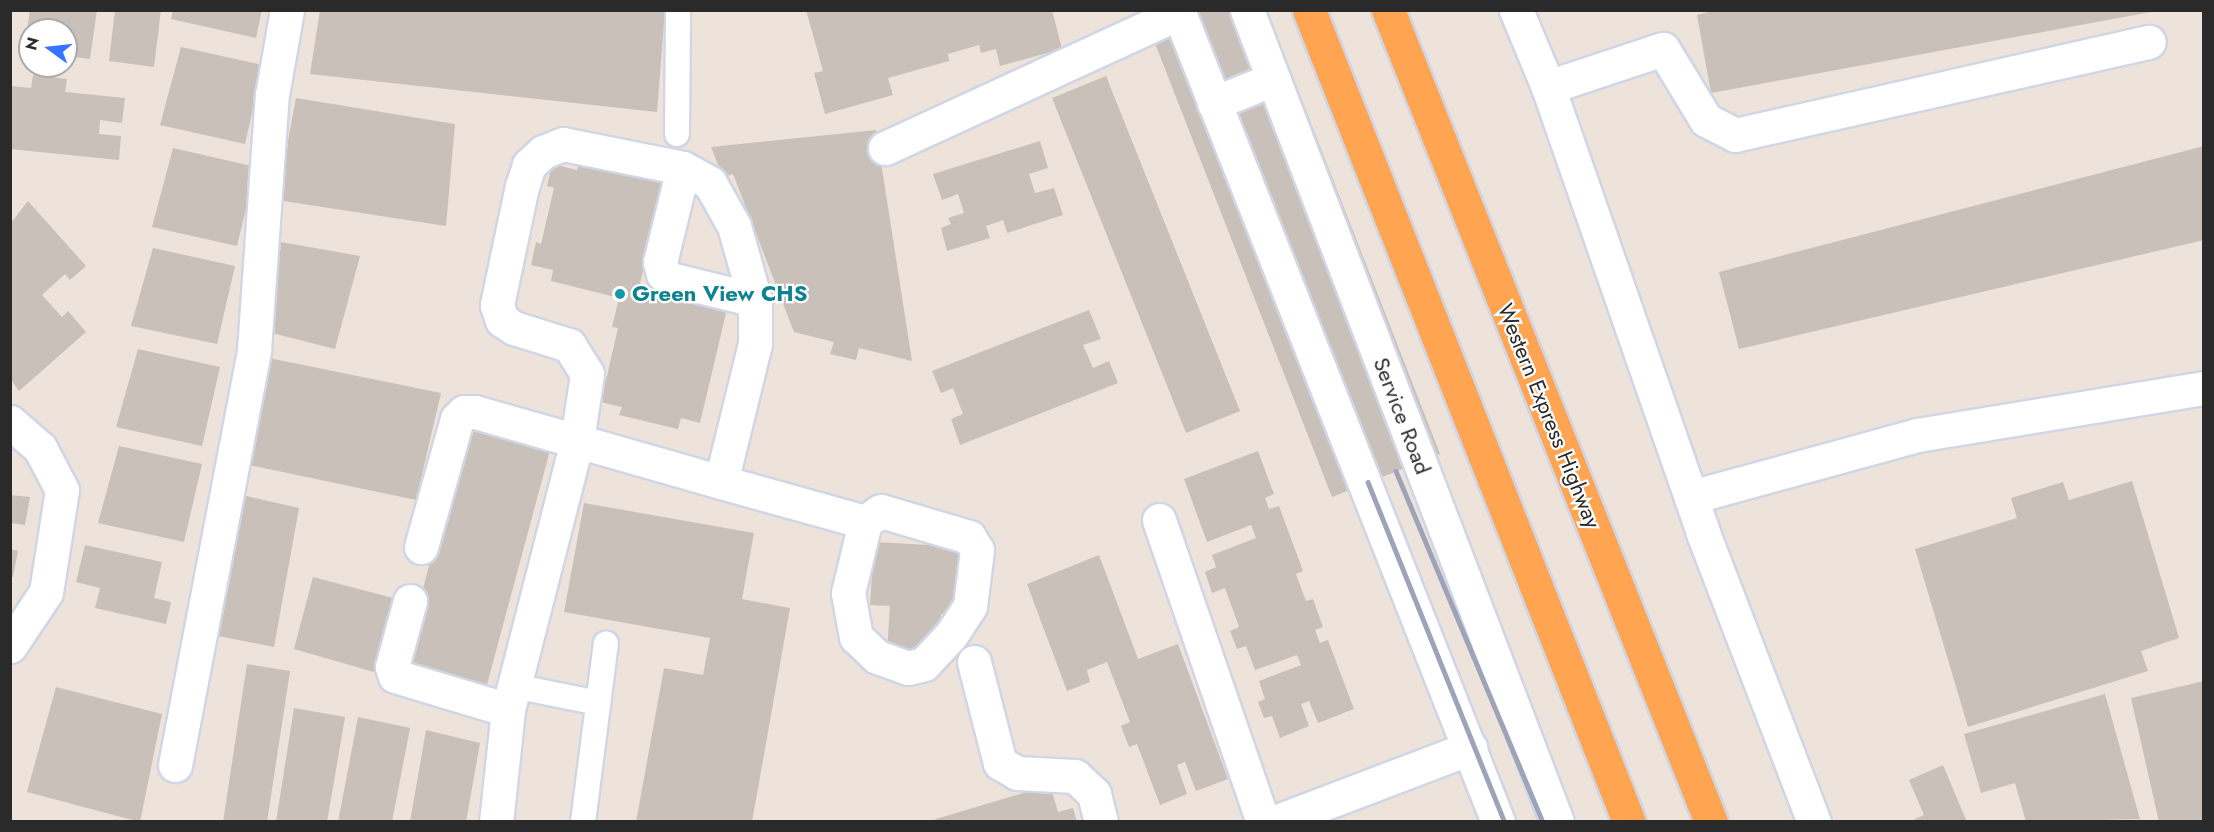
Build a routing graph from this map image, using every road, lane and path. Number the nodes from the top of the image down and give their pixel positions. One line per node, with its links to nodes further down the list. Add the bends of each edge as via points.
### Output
1 (287, 10): 31 (street, via 272,95 254,350)
2 (678, 10): 12 (lane)
3 (1248, 10): 9 (street, Service Road)
4 (1309, 10): 39 (highway)
5 (1388, 10): 40 (highway, Western Express Highway)
6 (1516, 10): 10 (street)
7 (1178, 12): 11 (street); 13 (street)
8 (2149, 42): 10 (street, via 1735,135 1706,120 1662,49)
9 (1273, 79): 11 (street); 38 (street, Service Road)
10 (1548, 87): 20 (street)
11 (1214, 104): 30 (street)
12 (677, 134)
13 (885, 148)
14 (683, 168): 15 (street, via 710,183 734,226); 15 (street, via 660,262 663,274); 18 (street, via 563,144 543,152 529,165 498,304 502,320 514,328 569,345 578,355 588,374)
15 (755, 300): 19 (street, via 755,344)
16 (2204, 388): 20 (street, via 1917,435)
17 (10, 422): 26 (street, via 40,448 62,490 46,592)
18 (577, 441): 19 (street); 23 (street, via 464,412 457,419); 28 (street)
19 (721, 483): 22 (street)
20 (1691, 497): 41 (street)
21 (1159, 520): 35 (street)
22 (865, 522): 22 (street, via 881,511 975,541 970,606 951,635 924,664 908,668 877,657 856,638 848,592)
23 (421, 548)
24 (410, 601): 28 (street, via 392,667 395,676)
25 (606, 643): 29 (lane)
26 (10, 646)
27 (974, 662): 34 (street, via 1000,763 1017,773 1075,776 1094,794)
28 (511, 698): 29 (lane); 32 (street)
29 (598, 704): 33 (lane)
30 (1470, 748): 36 (street); 37 (street)
31 (176, 765)
32 (495, 822)
33 (583, 822)
34 (1101, 822)
35 (1263, 822)
36 (1275, 822)
37 (1498, 822)
38 (1557, 822)
39 (1629, 822)
40 (1711, 822)
41 (1814, 822)

